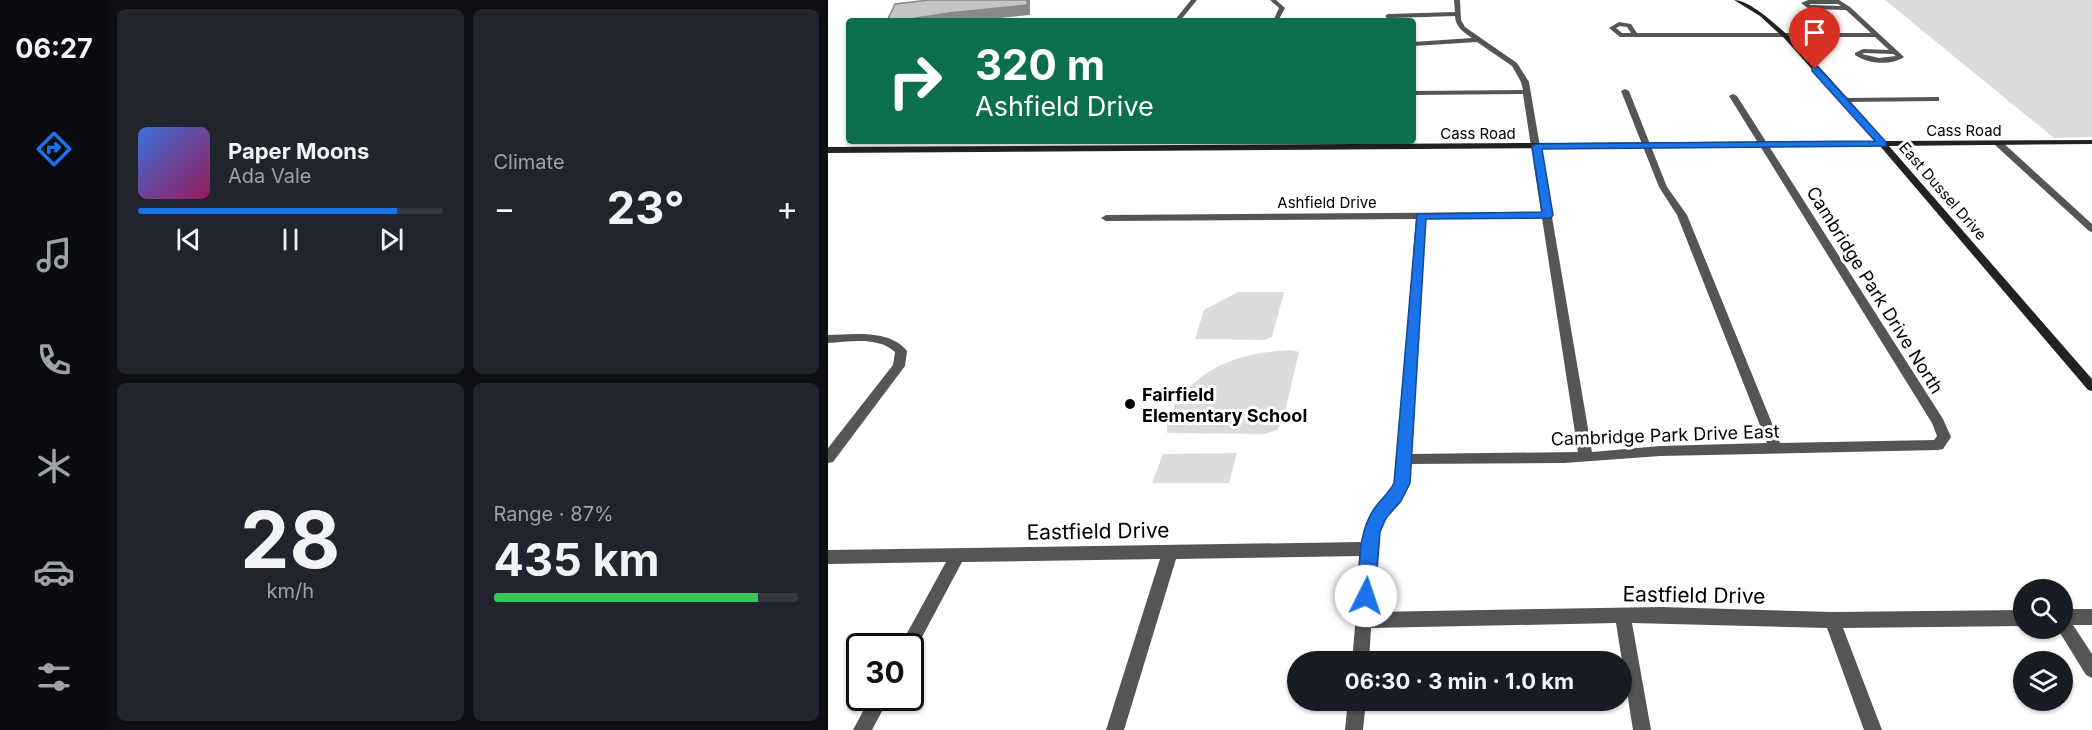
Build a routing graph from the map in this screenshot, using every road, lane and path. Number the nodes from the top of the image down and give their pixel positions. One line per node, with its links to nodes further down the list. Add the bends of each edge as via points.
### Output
1 (1194, 0): 7 (street)
2 (1274, 0): 8 (street, via 1282,8)
3 (1457, 0): 6 (street)
4 (1737, 0): 11 (street, East Dussel Drive)
5 (1848, 8): 5 (street, via 1834,2 1804,3 1815,8); 12 (street)
6 (1457, 14): 9 (street); 13 (street, via 1463,28)
7 (1179, 18)
8 (1277, 18)
9 (1390, 18)
10 (1635, 35): 11 (street)
11 (1782, 35): 12 (street); 21 (street, East Dussel Drive)
12 (1877, 35): 15 (street)
13 (1477, 40): 14 (street); 16 (street, via 1518,69)
14 (1416, 44)
15 (1895, 52): 15 (street, via 1899,59 1871,60 1857,54)
16 (1527, 92): 18 (street); 27 (street)
17 (1625, 92): 28 (street)
18 (1416, 93)
19 (1733, 96): 26 (street)
20 (1936, 99): 21 (street)
21 (1844, 100): 25 (street, East Dussel Drive)
22 (2092, 142): 23 (street, Cass Road)
23 (1998, 143): 25 (street, Cass Road); 33 (street)
24 (1189, 144): 27 (street, Cass Road); 29 (street, Cass Road)
25 (1882, 144): 26 (street, Cass Road); 35 (street, East Dussel Drive)
26 (1765, 145): 28 (street, Cass Road); 36 (street, Cambridge Park Drive North, via 1938,422 1944,437 1938,445)
27 (1537, 146): 28 (street, Cass Road); 30 (street)
28 (1647, 146): 37 (street, via 1663,187 1682,215)
29 (828, 150)
30 (1547, 215): 31 (street, Ashfield Drive); 38 (street)
31 (1421, 216): 32 (street, Ashfield Drive); 40 (street)
32 (1106, 218)
33 (2092, 229)
34 (828, 339): 39 (street, via 888,340 900,349 901,358 899,366)
35 (2092, 387)
36 (1927, 447): 37 (street, Cambridge Park Drive East)
37 (1775, 448): 38 (street, Cambridge Park Drive East)
38 (1586, 457): 40 (street, Cambridge Park Drive East)
39 (828, 458)
40 (1404, 459): 41 (street, via 1402,483 1374,524)
41 (1369, 549): 42 (street, Eastfield Drive); 49 (street)
42 (1170, 552): 43 (street, Eastfield Drive); 58 (street)
43 (958, 555): 44 (street, Eastfield Drive); 51 (street)
44 (828, 557)
45 (1623, 616): 49 (street, Eastfield Drive); 50 (street, Eastfield Drive); 60 (street)
46 (2092, 616): 47 (street)
47 (2073, 617)
48 (2013, 618): 50 (street, Eastfield Drive)
49 (1364, 620): 53 (street)
50 (1832, 620): 61 (street)
51 (915, 633)
52 (2073, 639): 54 (street)
53 (1361, 651)
54 (2092, 669)
55 (873, 711): 57 (street)
56 (1356, 711): 59 (street)
57 (862, 730)
58 (1115, 730)
59 (1354, 730)
60 (1642, 730)
61 (1873, 730)

